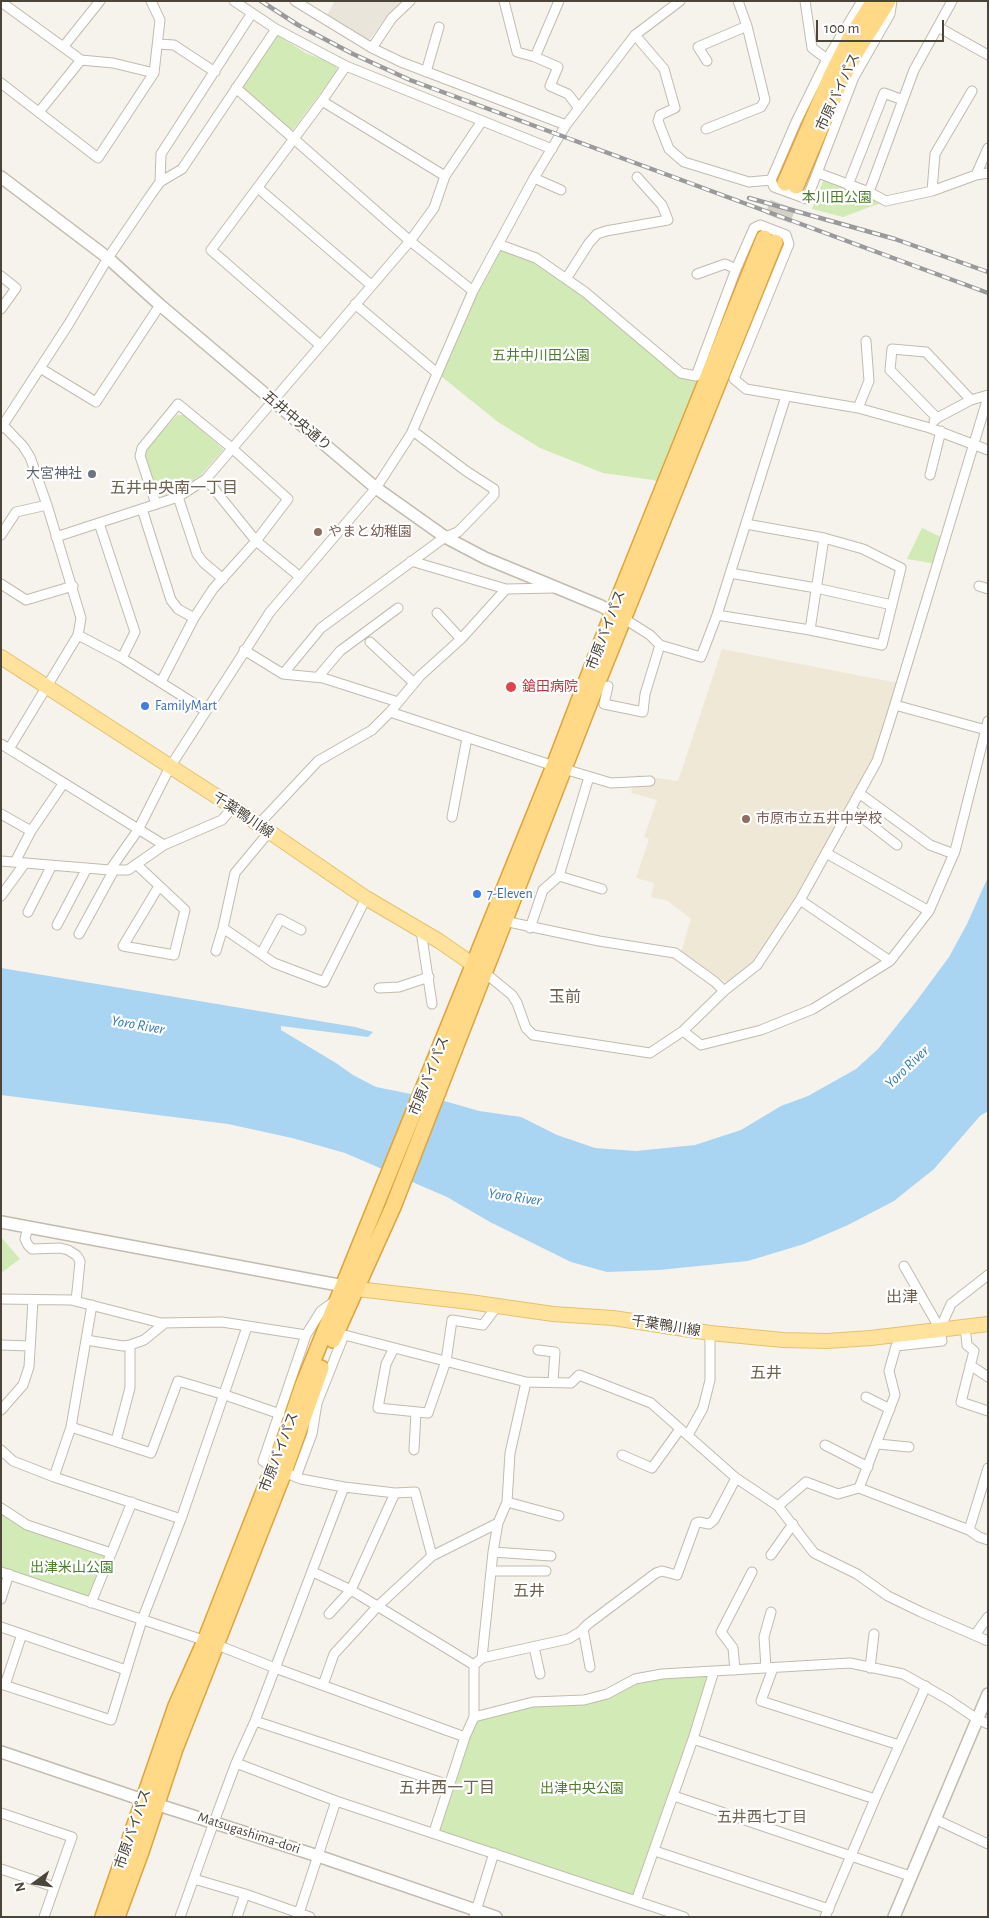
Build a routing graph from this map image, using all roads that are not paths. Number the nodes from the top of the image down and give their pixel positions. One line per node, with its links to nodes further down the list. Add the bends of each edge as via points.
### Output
1 (100, 1): 24 (street)
2 (151, 1): 23 (street, via 160,20)
3 (234, 1): 17 (street)
4 (295, 1): 25 (street)
5 (410, 1): 25 (street, via 392,18)
6 (504, 1): 27 (street, via 517,52)
7 (559, 1): 27 (street)
8 (680, 1): 22 (street)
9 (738, 1): 18 (street)
10 (805, 1): 29 (street, via 812,48)
11 (862, 1): 29 (street)
12 (874, 1): 56 (highway, 市原バイパス, via 832,74)
13 (888, 1): 56 (highway, 市原バイパス)
14 (892, 1): 48 (street, via 890,14 854,77)
15 (952, 1): 20 (street)
16 (5, 6): 24 (street)
17 (252, 13): 21 (street); 32 (street)
18 (747, 26): 30 (street, via 698,47); 44 (street, via 765,100 761,107)
19 (439, 27): 33 (street)
20 (938, 27): 26 (street); 38 (street, via 914,70)
21 (276, 28): 31 (street); 36 (street)
22 (635, 35): 40 (street); 56 (street, via 664,69 675,108 660,115 658,121 669,149 684,162 749,182)
23 (158, 44): 32 (street, via 174,45); 34 (street)
24 (64, 46): 28 (street)
25 (372, 48): 33 (street)
26 (988, 55)
27 (535, 57): 40 (street, via 558,67 550,86 568,94)
28 (81, 60): 34 (street, via 114,63); 41 (street)
29 (827, 60): 56 (street, via 796,122)
30 (707, 61)
31 (346, 66): 39 (street); 42 (street)
32 (215, 72): 55 (street, via 160,154)
33 (426, 72): 43 (street)
34 (154, 73): 41 (street, via 98,158)
35 (1, 83): 41 (street)
36 (236, 88): 45 (street); 55 (street, via 182,169)
37 (972, 91): 60 (street, via 935,154)
38 (903, 100): 57 (street, via 884,93); 61 (street)
39 (322, 101): 45 (street); 51 (street)
40 (578, 107): 43 (street)
41 (39, 112)
42 (482, 121): 47 (street); 51 (street)
43 (566, 125): 47 (street)
44 (706, 129)
45 (294, 139): 58 (street); 63 (street)
46 (988, 148): 50 (street)
47 (552, 149): 54 (street)
48 (818, 173): 56 (street, via 806,199 774,186); 57 (street)
49 (988, 173): 50 (street)
50 (976, 175): 60 (street)
51 (445, 176): 63 (street, via 434,208)
52 (1, 177): 65 (street, 五井中央通り)
53 (637, 177): 69 (street, via 662,205 668,220 597,234)
54 (534, 178): 59 (street); 64 (street)
55 (160, 182): 65 (street)
56 (784, 183)
57 (848, 185): 61 (street)
58 (258, 188): 70 (street); 76 (street, via 211,250)
59 (561, 190)
60 (932, 190): 61 (street, via 886,201)
61 (869, 192)
62 (770, 240): 119 (highway, 市原バイパス)
63 (410, 241): 70 (street); 71 (street)
64 (498, 244): 69 (street, via 536,258); 71 (street)
65 (108, 258): 73 (street, 五井中央通り); 77 (street)
66 (736, 269): 67 (street, via 725,264); 69 (street, via 696,376 681,373); 79 (street, via 754,228 760,225 786,235 789,244 734,380 746,389)
67 (697, 274)
68 (1, 276): 74 (street, via 16,288)
69 (566, 279)
70 (371, 285): 72 (street)
71 (473, 291): 78 (street)
72 (355, 304): 76 (street); 78 (street)
73 (160, 305): 77 (street, via 96,402); 81 (street, 五井中央通り)
74 (1, 309)
75 (866, 341): 83 (street, via 869,381)
76 (320, 345): 81 (street)
77 (40, 368): 85 (street)
78 (437, 373): 87 (street)
79 (786, 396): 83 (street); 100 (street)
80 (988, 396): 82 (street); 89 (street)
81 (272, 400): 90 (street); 94 (street, 五井中央通り)
82 (971, 400): 84 (street); 84 (street, via 926,352 892,349 890,370)
83 (858, 408): 86 (street)
84 (937, 418): 86 (street)
85 (2, 425): 97 (street, via 30,457)
86 (930, 428): 88 (street)
87 (413, 431): 94 (street); 103 (street, via 494,489 494,495 458,532)
88 (941, 431): 89 (street); 92 (street)
89 (974, 445): 91 (street); 136 (street)
90 (233, 449): 93 (street); 96 (street, via 178,404 142,448 140,456); 105 (street, via 288,499)
91 (988, 450)
92 (930, 475)
93 (206, 479): 95 (street); 105 (street)
94 (376, 488): 103 (street, 五井中央通り); 108 (street)
95 (178, 497): 96 (street); 109 (street, via 197,554)
96 (156, 504): 98 (street)
97 (47, 505): 101 (street, via 16,512); 102 (street)
98 (142, 509): 99 (street); 120 (street, via 171,600 178,609)
99 (99, 523): 102 (street); 128 (street, via 135,632)
100 (746, 524): 104 (street); 107 (street)
101 (1, 535)
102 (56, 537): 111 (street)
103 (445, 537): 106 (street); 112 (street, 五井中央通り)
104 (824, 538): 113 (street); 115 (street, via 863,549 901,568)
105 (256, 541): 108 (street); 109 (street)
106 (411, 561): 114 (street); 129 (street, via 321,628)
107 (730, 573): 113 (street); 118 (street)
108 (299, 576): 126 (street)
109 (223, 579): 120 (street)
110 (1, 584): 111 (street, via 26,600)
111 (72, 586): 122 (street, via 82,618)
112 (555, 588): 114 (street); 119 (street, 五井中央通り)
113 (816, 588): 115 (street); 121 (street)
114 (506, 589): 123 (street)
115 (892, 605): 121 (street, via 882,645)
116 (398, 608): 130 (street, via 340,651)
117 (437, 613): 123 (street)
118 (717, 614): 121 (street); 125 (street, via 701,657)
119 (618, 615): 125 (street); 143 (highway, 市原バイパス)
120 (194, 618): 131 (street)
121 (810, 630)
122 (78, 636): 128 (street); 133 (street)
123 (461, 639): 132 (street)
124 (370, 642): 132 (street)
125 (660, 645): 134 (street, via 643,712 604,704)
126 (244, 650): 129 (street); 137 (street)
127 (1, 657): 133 (main road, 千葉鴨川線)
128 (122, 658): 131 (street)
129 (283, 674): 130 (street)
130 (318, 677): 135 (street)
131 (161, 682): 137 (street)
132 (414, 684): 135 (street)
133 (48, 686): 141 (street); 142 (main road, 千葉鴨川線)
134 (608, 686)
135 (398, 702): 138 (street)
136 (895, 705): 139 (street); 147 (street, via 876,761)
137 (206, 712): 142 (street)
138 (390, 712): 140 (street); 152 (street, via 372,730 318,762)
139 (987, 725): 158 (street)
140 (467, 738): 143 (street); 151 (street)
141 (5, 747): 146 (street)
142 (170, 767): 148 (main road, 千葉鴨川線); 153 (street)
143 (559, 768): 144 (street); 174 (highway, 市原バイパス); 184 (highway, 市原バイパス)
144 (589, 777): 145 (street, via 611,783); 166 (street)
145 (650, 781)
146 (63, 784): 153 (street); 154 (street)
147 (859, 793): 149 (street); 158 (street, via 930,845)
148 (232, 807): 152 (main road, 千葉鴨川線); 156 (street, via 222,820)
149 (851, 809): 155 (street); 157 (street)
150 (1, 814): 154 (street)
151 (452, 817)
152 (263, 828): 170 (main road, 千葉鴨川線); 176 (street, via 235,874)
153 (138, 830): 156 (street); 165 (street)
154 (31, 831): 160 (street)
155 (897, 844)
156 (164, 845): 162 (street)
157 (826, 853): 171 (street); 172 (street)
158 (954, 854): 172 (street)
159 (1, 861): 160 (street)
160 (16, 862): 161 (street)
161 (25, 863): 163 (street); 169 (street)
162 (136, 864): 165 (street, via 128,870); 167 (street)
163 (52, 865): 164 (street); 173 (street)
164 (87, 868): 165 (street); 175 (street)
165 (112, 870): 180 (street)
166 (559, 876): 168 (street); 177 (street, via 543,890)
167 (159, 886): 167 (street, via 186,910 174,955 122,946)
168 (602, 889)
169 (1, 896)
170 (366, 898): 179 (main road, 千葉鴨川線); 182 (street, via 324,982 274,963)
171 (800, 900): 183 (street); 187 (street, via 756,965)
172 (929, 911): 183 (street)
173 (28, 912)
174 (504, 921): 177 (street); 184 (highway, 市原バイパス)
175 (57, 925)
176 (223, 928): 181 (street); 182 (street)
177 (530, 928): 187 (street, via 675,953 716,982)
178 (301, 930): 182 (street, via 280,919)
179 (421, 931): 184 (main road, 千葉鴨川線); 185 (street)
180 (79, 934)
181 (216, 951)
182 (261, 954)
183 (890, 961): 190 (street, via 813,1009 761,1030 701,1045)
184 (478, 968): 189 (highway, 市原バイパス); 190 (street, via 512,994 526,1028 534,1035 650,1053)
185 (429, 977): 186 (street, via 399,988); 188 (street)
186 (379, 988)
187 (724, 992): 190 (street)
188 (432, 1004)
189 (458, 1021): 195 (highway, 市原バイパス, via 376,1208); 195 (highway, 市原バイパス, via 393,1207)
190 (683, 1031)
191 (1, 1222): 192 (street)
192 (28, 1227): 195 (street); 198 (street, via 25,1239 32,1249 60,1248 79,1259)
193 (904, 1266): 205 (street)
194 (988, 1275): 205 (street, via 951,1304)
195 (347, 1291): 200 (main road, 千葉鴨川線); 206 (highway, 市原バイパス); 208 (street, via 321,1311)
196 (1, 1299): 197 (street)
197 (33, 1300): 198 (street); 211 (street)
198 (76, 1301): 199 (street)
199 (92, 1305): 201 (street); 209 (street)
200 (497, 1306): 207 (main road, 千葉鴨川線, via 613,1318); 215 (street, via 483,1325 452,1320)
201 (165, 1323): 204 (street, via 222,1322); 212 (street, via 144,1340)
202 (988, 1324): 203 (main road, 千葉鴨川線)
203 (965, 1326): 205 (main road, 千葉鴨川線); 216 (street, via 967,1345 974,1351)
204 (247, 1327): 208 (street); 220 (street)
205 (940, 1329): 207 (main road, 千葉鴨川線, via 827,1341); 222 (street, via 942,1341 896,1346 889,1372 895,1395)
206 (335, 1333): 213 (street); 239 (highway, 市原バイパス, via 303,1385); 239 (street, via 312,1434)
207 (710, 1333): 229 (street, via 710,1380 703,1408)
208 (306, 1335): 226 (street)
209 (86, 1340): 212 (street); 227 (street)
210 (1, 1345): 211 (street)
211 (30, 1346): 223 (street, via 30,1367 23,1385)
212 (130, 1346): 230 (street, via 130,1388)
213 (394, 1348): 215 (street); 225 (street, via 386,1364 378,1408)
214 (538, 1350): 219 (street, via 555,1352)
215 (446, 1361): 218 (street); 225 (street, via 428,1413)
216 (970, 1365): 217 (street); 224 (street, via 961,1402)
217 (988, 1377)
218 (526, 1382): 219 (street); 246 (street, via 510,1453)
219 (553, 1382): 228 (street, via 571,1384 579,1374 651,1403)
220 (225, 1395): 226 (street); 230 (street, via 178,1381 152,1453); 250 (street)
221 (866, 1397): 222 (street)
222 (890, 1409): 231 (street)
223 (1, 1410)
224 (988, 1411)
225 (416, 1412): 235 (street)
226 (280, 1414): 239 (street, via 263,1461)
227 (71, 1427): 230 (street); 240 (street)
228 (680, 1429): 229 (street); 236 (street, via 652,1468)
229 (688, 1435): 241 (street)
230 (116, 1441)
231 (878, 1444): 233 (street); 237 (street)
232 (825, 1445): 237 (street)
233 (909, 1447)
234 (1, 1450): 240 (street, via 13,1461)
235 (414, 1450)
236 (622, 1455)
237 (868, 1467): 243 (street)
238 (988, 1468): 253 (street)
239 (284, 1473): 242 (street); 279 (highway, 市原バイパス)
240 (54, 1477): 245 (street)
241 (736, 1478): 247 (street); 274 (street, via 714,1520 709,1524 696,1523 677,1575 662,1571 656,1573)
242 (344, 1487): 244 (street); 262 (street)
243 (859, 1488): 247 (street, via 838,1494 806,1482); 253 (street)
244 (395, 1493): 258 (street, via 415,1492); 265 (street)
245 (132, 1502): 250 (street); 256 (street)
246 (507, 1502): 249 (street); 251 (street)
247 (778, 1506): 252 (street)
248 (1, 1508): 256 (street, via 27,1525)
249 (559, 1516)
250 (181, 1520): 272 (street)
251 (498, 1523): 255 (street); 258 (street)
252 (793, 1524): 257 (street); 277 (street, via 814,1553 857,1574 888,1596)
253 (968, 1530): 254 (street)
254 (988, 1540)
255 (493, 1552): 259 (street); 260 (street)
256 (110, 1553): 267 (street)
257 (771, 1555)
258 (432, 1556): 268 (street)
259 (551, 1556)
260 (491, 1571): 261 (street); 281 (street)
261 (546, 1571)
262 (313, 1572): 265 (street); 284 (street)
263 (752, 1572): 288 (street, via 720,1632 733,1648)
264 (5, 1573): 266 (street); 267 (street)
265 (351, 1590): 268 (street); 270 (street)
266 (1, 1600)
267 (91, 1603): 272 (street)
268 (378, 1606): 282 (street); 292 (street, via 334,1654)
269 (771, 1612): 285 (street, via 764,1638)
270 (329, 1614)
271 (988, 1617): 277 (street)
272 (142, 1620): 279 (street); 287 (street)
273 (1, 1627): 275 (street)
274 (583, 1629): 280 (street, via 568,1639); 283 (street)
275 (22, 1634): 287 (street); 291 (street)
276 (874, 1634): 286 (street)
277 (975, 1635): 278 (street)
278 (988, 1641)
279 (210, 1642): 284 (street); 307 (highway, 市原バイパス, via 175,1749)
280 (534, 1647): 281 (street); 290 (street)
281 (482, 1658): 282 (street)
282 (474, 1665): 295 (street)
283 (590, 1666)
284 (274, 1668): 292 (street); 296 (street)
285 (770, 1668): 286 (street, via 850,1664); 288 (street); 300 (street, via 761,1701)
286 (870, 1668): 293 (street, via 903,1674)
287 (126, 1670): 291 (street, via 111,1720)
288 (735, 1670): 289 (street)
289 (714, 1671): 295 (street, via 634,1679 607,1694 584,1700 533,1702); 299 (street)
290 (540, 1674)
291 (3, 1684)
292 (323, 1685): 298 (street)
293 (926, 1686): 297 (street); 300 (street)
294 (988, 1694): 297 (street)
295 (474, 1717): 298 (street)
296 (255, 1722): 302 (street); 303 (street)
297 (982, 1722): 309 (street)
298 (465, 1737): 303 (street)
299 (693, 1739): 304 (street); 305 (street)
300 (899, 1745): 305 (street)
301 (1, 1752): 307 (street, Matsugashima-dori)
302 (236, 1763): 306 (street); 310 (street)
303 (449, 1785): 311 (street)
304 (674, 1796): 313 (street); 316 (street)
305 (875, 1798): 316 (street)
306 (336, 1801): 311 (street); 315 (street)
307 (150, 1802): 310 (street, Matsugashima-dori); 327 (highway, 市原バイパス); 328 (highway, 市原バイパス)
308 (1, 1813): 320 (street, via 72,1837)
309 (935, 1819): 312 (street); 318 (street)
310 (214, 1822): 315 (street, Matsugashima-dori); 319 (street)
311 (434, 1832): 314 (street)
312 (988, 1844)
313 (655, 1851): 322 (street); 325 (street)
314 (494, 1853): 322 (street); 324 (street)
315 (318, 1856): 323 (street); 324 (street, Matsugashima-dori)
316 (851, 1856): 318 (street); 325 (street)
317 (1, 1869): 320 (street)
318 (910, 1876): 334 (street)
319 (194, 1879): 321 (street); 329 (street)
320 (54, 1887): 326 (street)
321 (245, 1894): 323 (street); 330 (street)
322 (636, 1901): 333 (street)
323 (299, 1913): 331 (street)
324 (475, 1913): 332 (street, Matsugashima-dori)
325 (827, 1913)
326 (44, 1917)
327 (103, 1917)
328 (117, 1917)
329 (180, 1917)
330 (237, 1917)
331 (310, 1917)
332 (496, 1917)
333 (684, 1917)
334 (894, 1917)

